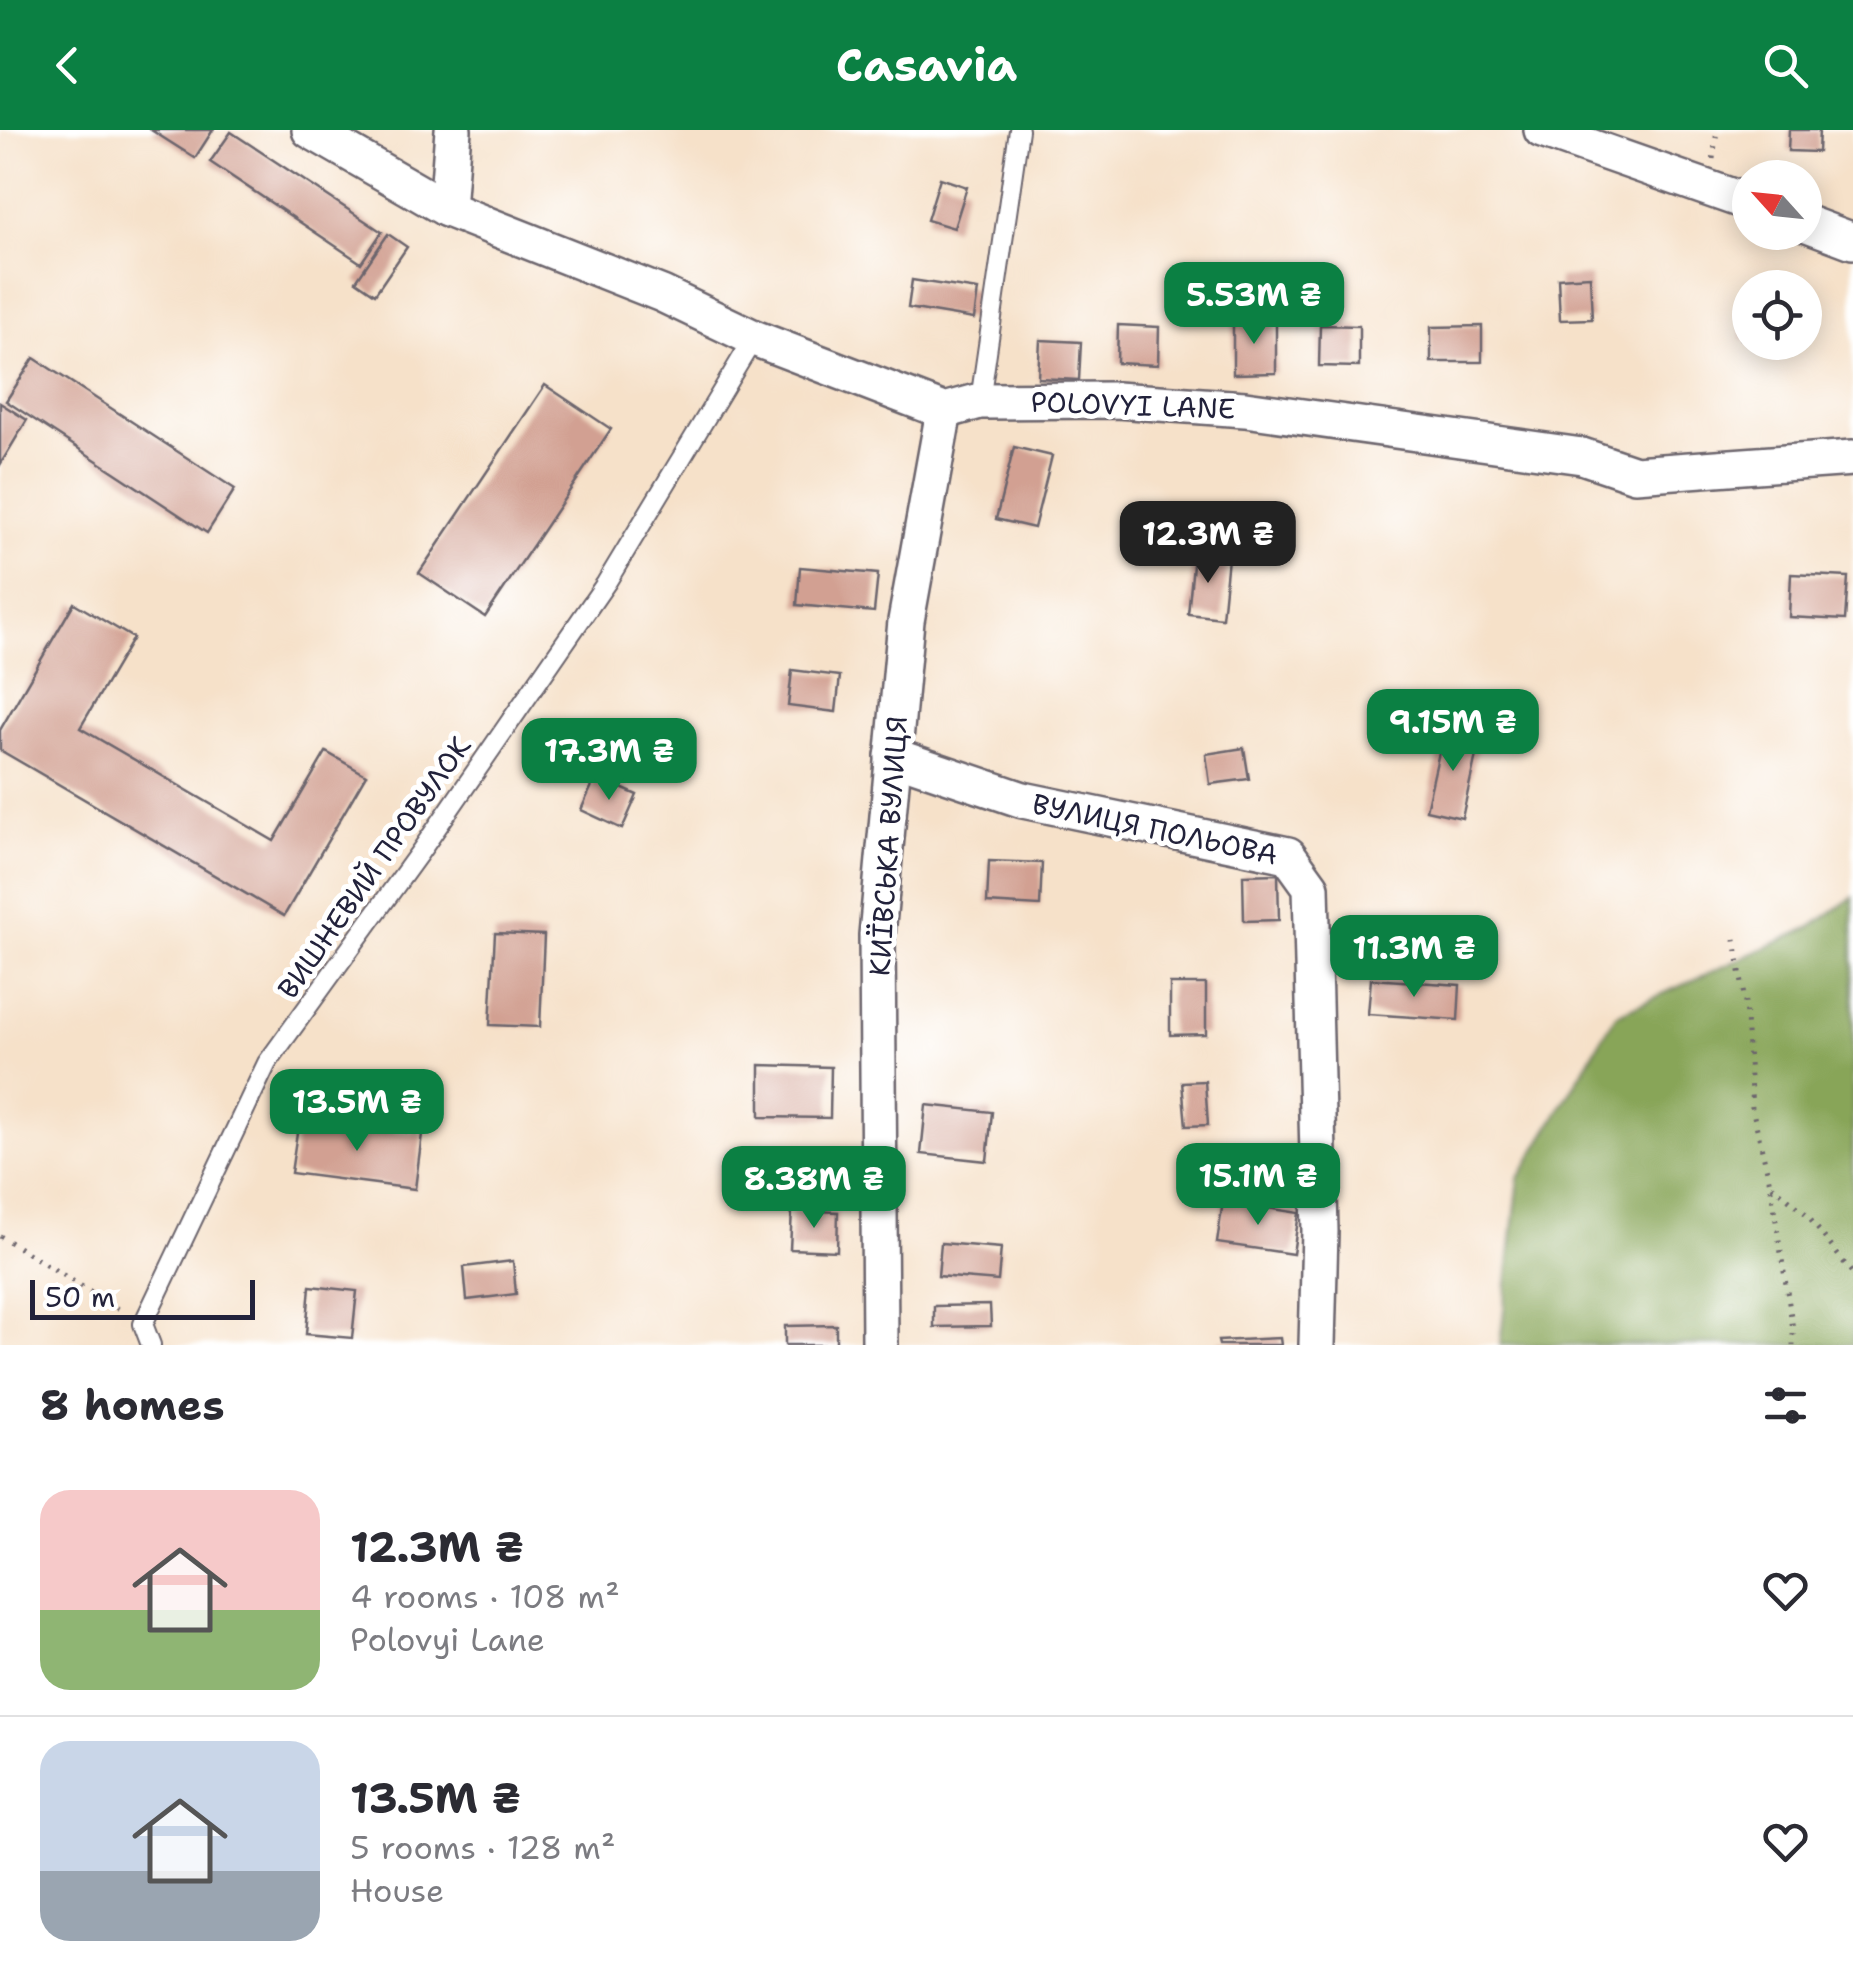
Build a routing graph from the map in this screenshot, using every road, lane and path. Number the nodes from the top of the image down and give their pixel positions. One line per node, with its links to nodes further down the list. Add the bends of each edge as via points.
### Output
1 (310, 130): 6 (street)
2 (453, 130): 6 (street)
3 (1020, 130): 10 (lane)
4 (1542, 130): 5 (street)
5 (1732, 197)
6 (447, 209): 9 (street)
7 (1822, 229): 8 (street)
8 (1853, 241)
9 (754, 338): 11 (street); 18 (lane, ВИШНЕВИЙ ПРОВУЛОК, via 606,583 267,1064)
10 (980, 401): 11 (street, POLOVYI LANE); 12 (street, POLOVYI LANE, via 1116,400 1245,409 1582,456 1635,474)
11 (944, 411): 13 (street, КИЇВСЬКА ВУЛИЦЯ, via 906,621)
12 (1853, 458)
13 (894, 756): 20 (street, КИЇВСЬКА ВУЛИЦЯ, via 876,935); 21 (street, ВУЛИЦЯ ПОЛЬОВА, via 1022,800 1288,855 1300,871 1311,887)
14 (1735, 940): 15 (path, via 1752,1108)
15 (1770, 1183): 17 (path, via 1806,1214); 22 (path)
16 (0, 1236): 18 (path)
17 (1853, 1274)
18 (143, 1324): 19 (lane)
19 (151, 1345)
20 (880, 1345)
21 (1317, 1345)
22 (1793, 1345)

